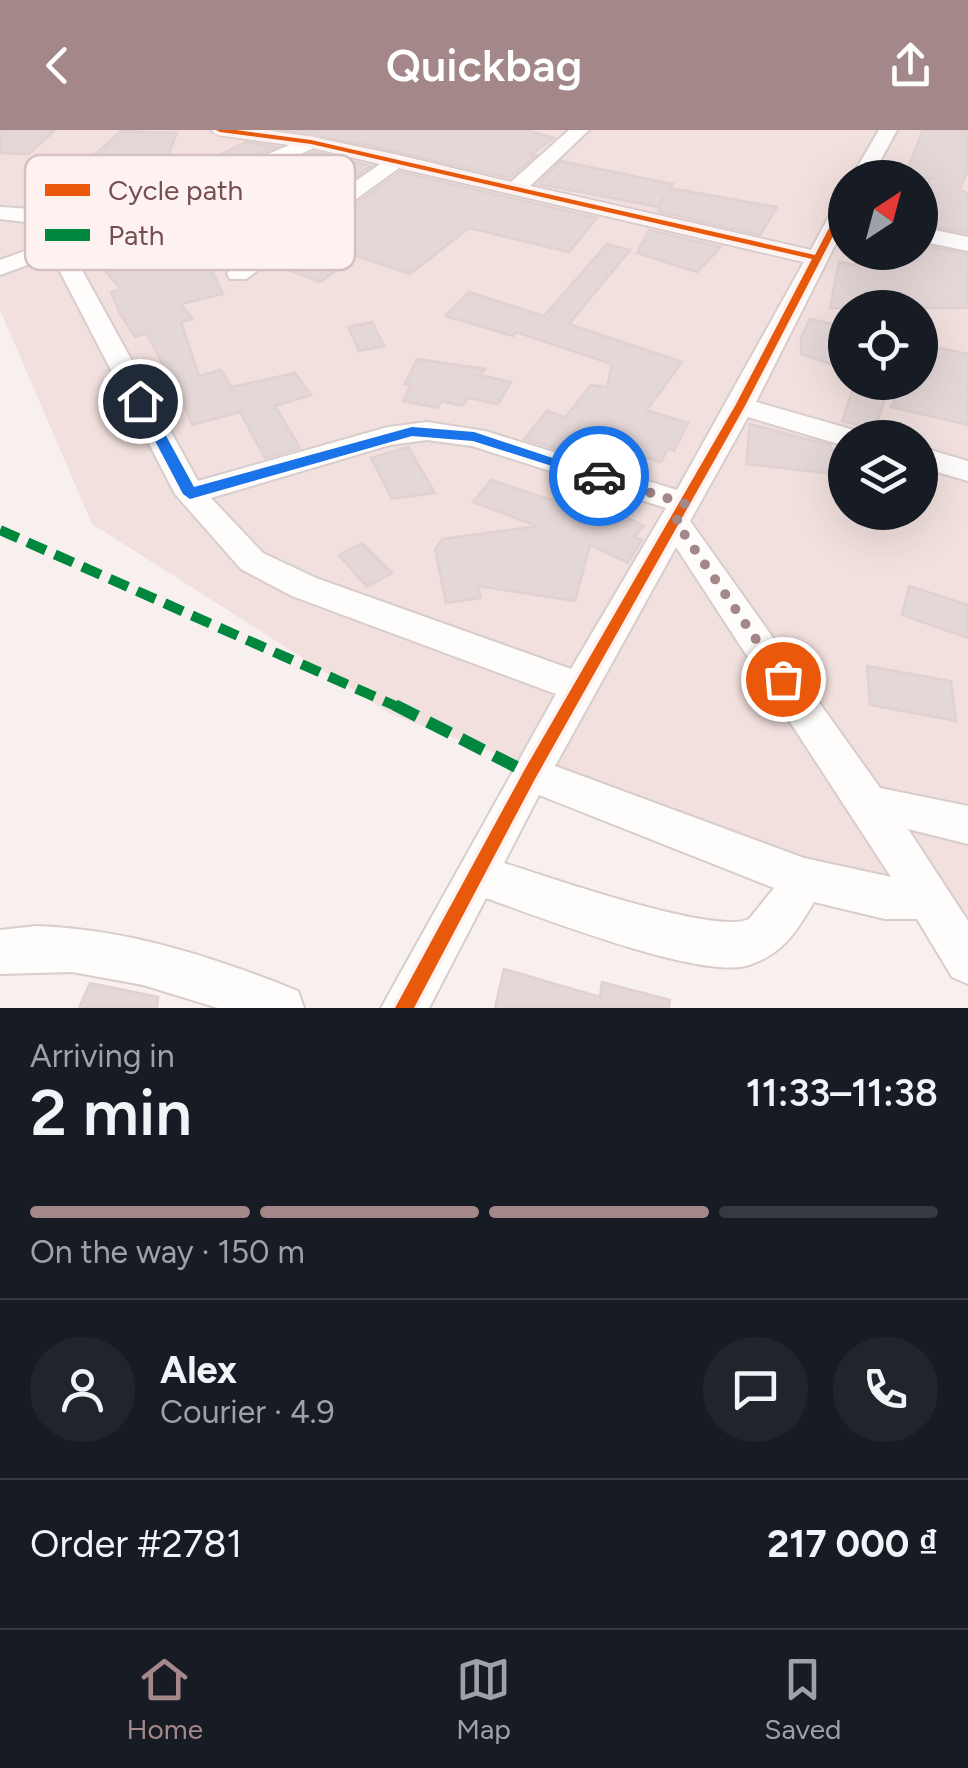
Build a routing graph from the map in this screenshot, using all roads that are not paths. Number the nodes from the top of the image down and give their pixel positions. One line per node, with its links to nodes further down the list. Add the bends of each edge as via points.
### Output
1 (220, 130): 5 (street)
2 (338, 130): 5 (street)
3 (580, 130): 9 (street)
4 (888, 130): 7 (street)
5 (311, 142): 6 (street); 8 (street)
6 (282, 155)
7 (871, 160)
8 (395, 162): 9 (street); 10 (street)
9 (512, 190): 16 (street)
10 (355, 191)
11 (0, 213): 12 (street)
12 (25, 217)
13 (938, 238): 15 (street)
14 (828, 240): 16 (street)
15 (968, 244)
16 (818, 258): 22 (street)
17 (25, 259): 18 (street)
18 (0, 268)
19 (71, 270): 26 (street)
20 (244, 270): 21 (street)
21 (238, 274)
22 (740, 406): 23 (street); 27 (street)
23 (828, 431)
24 (938, 462): 25 (street)
25 (968, 471)
26 (190, 494): 27 (street, via 388,436 427,432 474,437); 28 (street, via 252,561 289,581)
27 (680, 512): 28 (street); 30 (street)
28 (580, 688): 29 (street)
29 (530, 774): 32 (street); 33 (street)
30 (869, 805): 31 (street); 34 (street)
31 (966, 823)
32 (478, 874): 33 (street, via 701,942 742,945 770,932); 38 (street)
33 (804, 879): 34 (street, via 885,898)
34 (926, 898): 36 (street)
35 (0, 952): 37 (street, via 88,949 173,969)
36 (968, 961)
37 (281, 1008)
38 (404, 1008)

